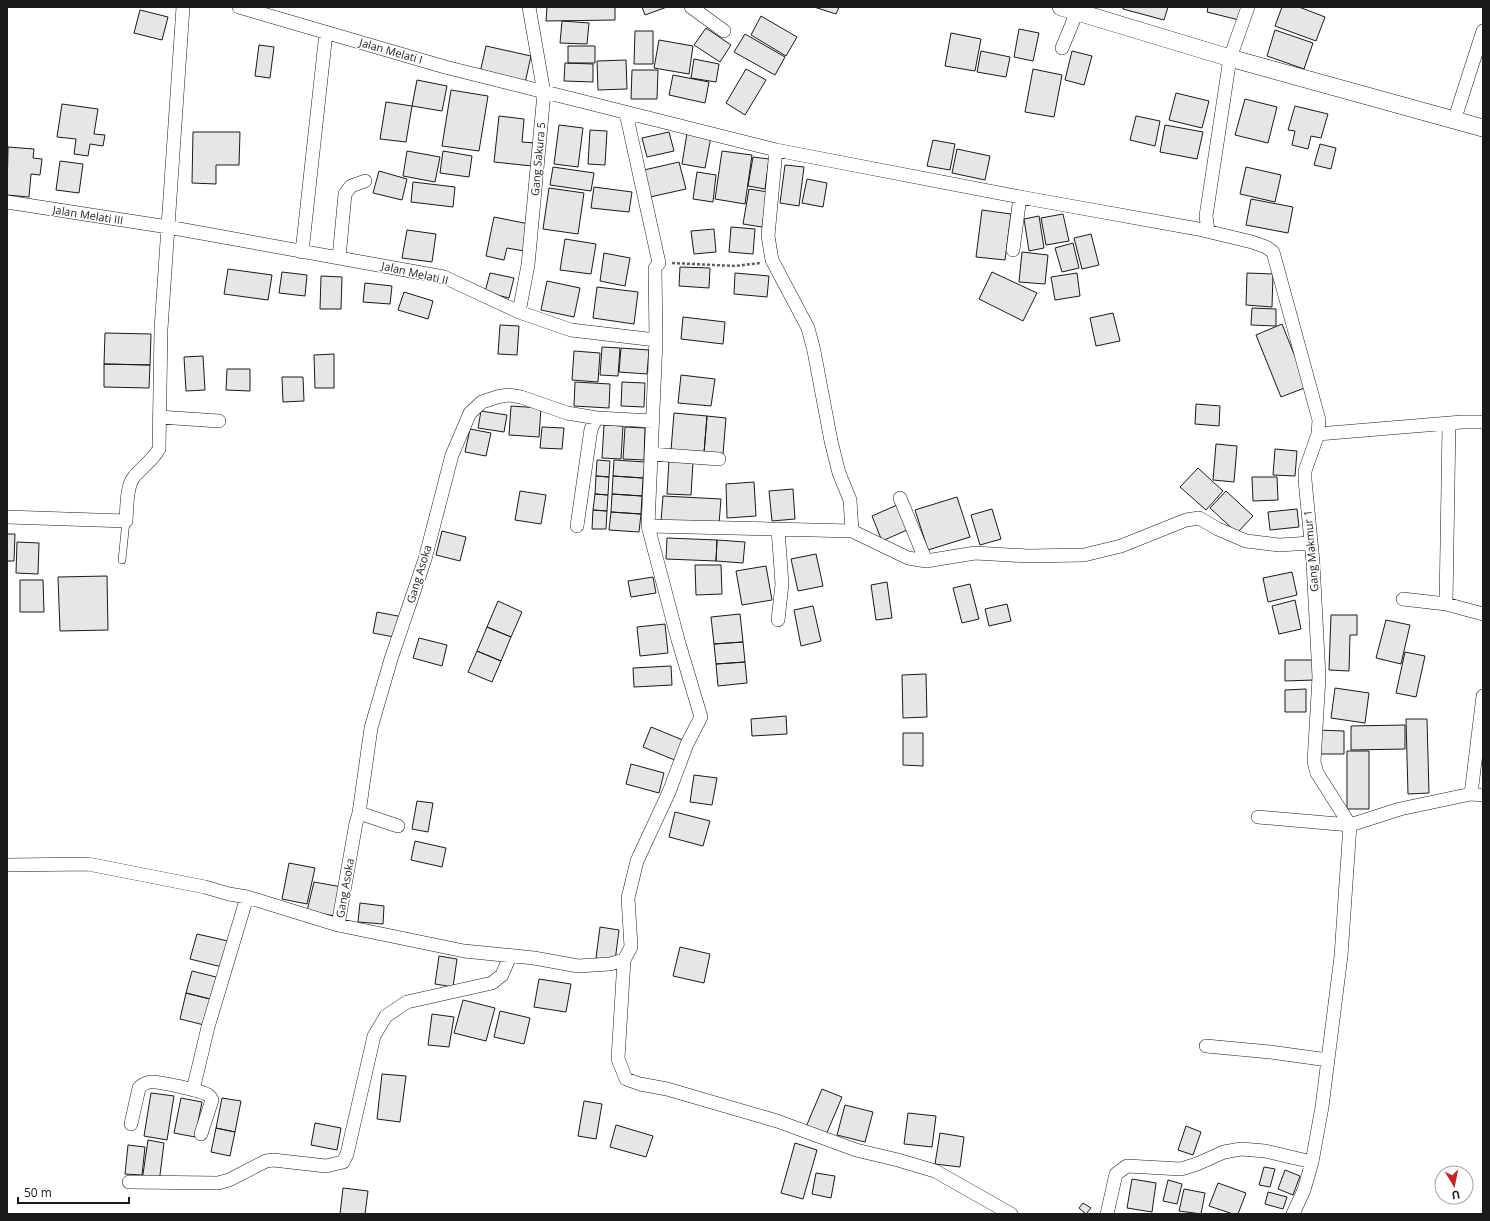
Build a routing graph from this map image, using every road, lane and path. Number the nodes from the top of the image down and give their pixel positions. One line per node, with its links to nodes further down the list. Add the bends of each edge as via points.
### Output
1 (183, 7): 21 (street)
2 (239, 7): 10 (street, Jalan Melati I)
3 (529, 7): 13 (street, Gang Sakura 5)
4 (691, 7): 8 (street)
5 (1061, 7): 7 (street)
6 (1248, 7): 12 (street)
7 (1078, 10): 11 (street); 12 (street)
8 (724, 31)
9 (1483, 31): 15 (street)
10 (326, 33): 13 (street, Jalan Melati I, via 445,68); 24 (street)
11 (1062, 48)
12 (1230, 58): 15 (street); 22 (street, via 1206,216)
13 (544, 92): 14 (street, Jalan Melati I); 28 (street, Gang Sakura 5, via 528,265)
14 (626, 113): 17 (street, Jalan Melati I); 27 (street)
15 (1454, 121): 16 (street)
16 (1483, 128)
17 (776, 150): 19 (street, Jalan Melati I); 26 (street, via 768,236)
18 (364, 181): 25 (street, via 351,186 345,194)
19 (1020, 197): 22 (street, Gang Makmur 1); 23 (street)
20 (7, 202): 21 (street, Jalan Melati III)
21 (168, 227): 24 (street, Jalan Melati II); 30 (street, via 161,329)
22 (1208, 231): 36 (street, Gang Makmur 1, via 1252,242 1273,252 1316,404)
23 (1012, 250)
24 (302, 252): 25 (street, Jalan Melati II)
25 (339, 258): 28 (street, Jalan Melati II, via 444,277)
26 (772, 260): 27 (path, via 735,266); 45 (street, via 808,328 831,441 850,500)
27 (659, 263): 29 (street, via 655,268)
28 (520, 312): 29 (street, Jalan Melati II, via 571,330)
29 (656, 340): 33 (street)
30 (159, 417): 32 (street); 41 (street, via 159,449 129,486)
31 (597, 418): 33 (street, Gang Asoka); 42 (street, via 591,429); 55 (street, Gang Asoka, via 567,413 508,395 482,402 470,413 452,455 425,559 371,728)
32 (220, 421)
33 (653, 421): 37 (street)
34 (1483, 422): 35 (street)
35 (1449, 424): 36 (street); 50 (street)
36 (1318, 434): 46 (street, Gang Makmur 1, via 1305,471)
37 (651, 454): 38 (street); 43 (street)
38 (719, 459)
39 (900, 498): 48 (street)
40 (7, 517): 41 (street)
41 (126, 521): 47 (lane)
42 (577, 526)
43 (648, 526): 44 (street); 63 (street, via 678,640 702,717 687,744 669,792 637,862 628,898 631,947)
44 (778, 529): 45 (street); 52 (street, via 782,584)
45 (852, 531): 48 (street, via 908,558)
46 (1311, 542): 48 (street, via 1279,545 1246,541 1199,518 1186,520 1121,546 1084,555 1028,556 975,553); 57 (street, Gang Makmur 1, via 1319,677 1314,762 1317,773)
47 (122, 560)
48 (926, 561)
49 (1403, 599): 50 (street)
50 (1446, 604): 51 (street)
51 (1483, 614)
52 (778, 620)
53 (1483, 696): 54 (street)
54 (1477, 794): 57 (street, via 1400,809)
55 (359, 813): 58 (street); 61 (street, Gang Asoka)
56 (1258, 817): 57 (street)
57 (1350, 825): 65 (street, via 1341,956)
58 (398, 826)
59 (7, 865): 60 (street, via 88,864)
60 (247, 897): 61 (street); 66 (street)
61 (338, 924): 62 (street, via 464,951)
62 (510, 956): 63 (street, via 578,966 610,964); 70 (street, via 502,975 492,983 407,1002 386,1016 374,1036 343,1162 326,1166 266,1161 233,1179 218,1183)
63 (624, 960): 71 (street, via 618,1059 626,1079 777,1121 856,1150 935,1171)
64 (1206, 1046): 65 (street)
65 (1328, 1060): 69 (street)
66 (192, 1090): 67 (street, via 151,1082 141,1085); 68 (street, via 208,1094 212,1100)
67 (131, 1124)
68 (201, 1134)
69 (1312, 1162): 72 (street, via 1266,1151 1241,1149 1224,1152 1181,1169 1127,1166 1116,1174); 73 (street, via 1304,1190)
70 (129, 1182)
71 (1011, 1214)
72 (1106, 1214)
73 (1293, 1214)

